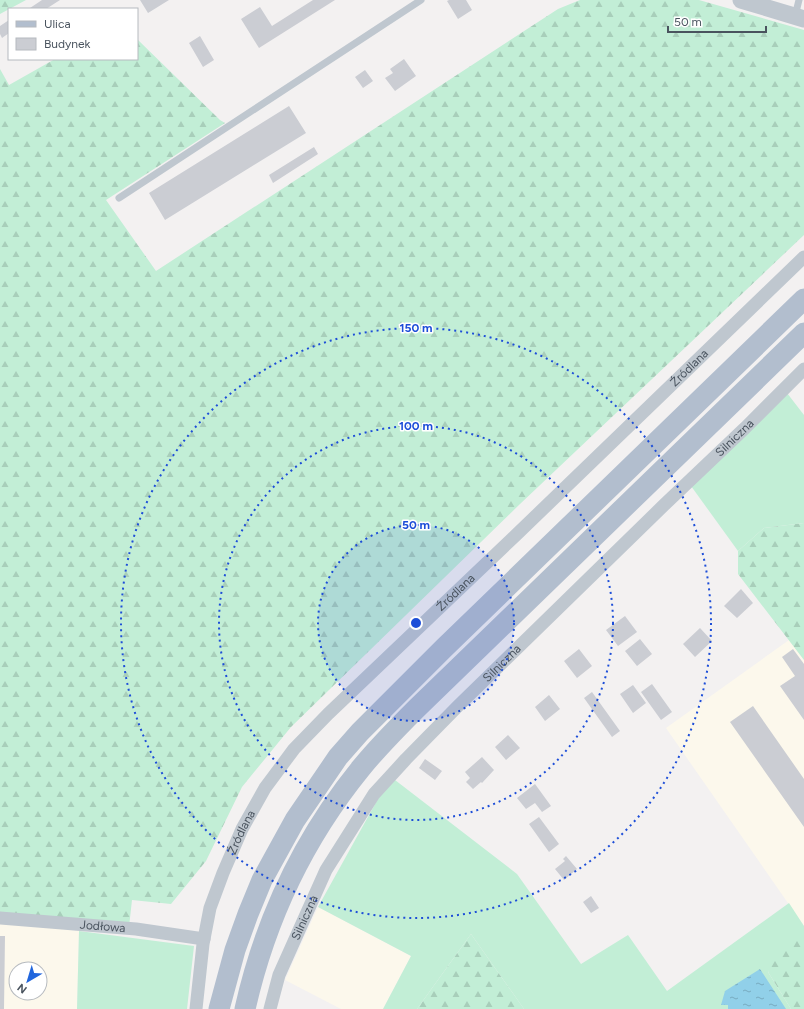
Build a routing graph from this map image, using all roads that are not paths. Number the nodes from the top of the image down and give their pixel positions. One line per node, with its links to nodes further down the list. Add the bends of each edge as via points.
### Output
1 (421, 0): 5 (lane)
2 (741, 0): 4 (street)
3 (799, 0): 4 (lane)
4 (799, 18)
5 (119, 198)
6 (804, 257): 11 (street, Źródlana, via 294,749 265,788 242,829 210,908)
7 (804, 299): 13 (main road, via 444,648 338,757 295,820 262,880 235,950)
8 (804, 333): 14 (main road, via 417,708 361,768 325,818 294,869 256,964)
9 (804, 369): 15 (street, Silniczna, via 458,706 374,794 326,870 279,976)
10 (0, 918): 11 (street, Jodłowa, via 136,929)
11 (204, 939): 12 (street, Źródlana)
12 (196, 1009)
13 (219, 1009)
14 (245, 1009)
15 (270, 1009)

